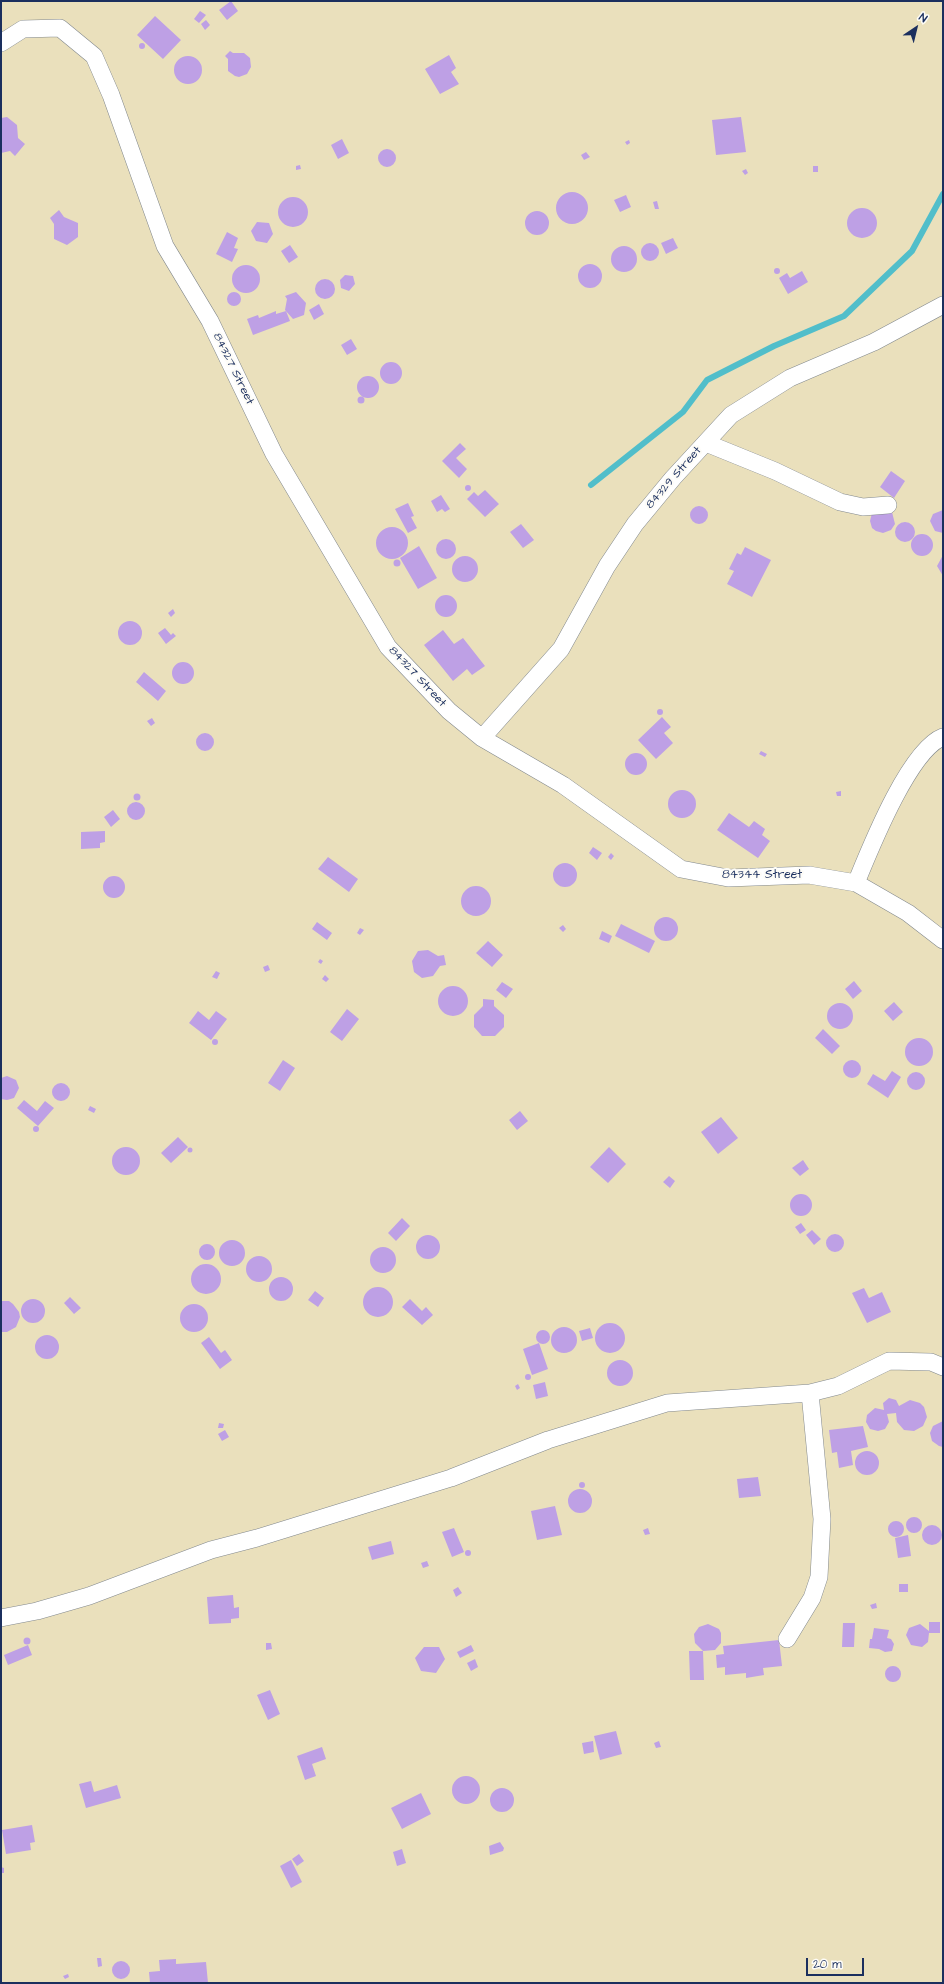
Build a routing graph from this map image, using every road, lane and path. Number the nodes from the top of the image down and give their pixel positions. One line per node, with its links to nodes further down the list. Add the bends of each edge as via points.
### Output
1 (1, 43): 6 (street, 84327 Street, via 24,29 60,28 94,56 111,95 165,246 210,321 274,454 388,647 448,711)
2 (943, 305): 3 (street, 84329 Street, via 874,342 790,378 732,416)
3 (706, 443): 4 (street, via 775,471 840,502 863,506); 6 (street, 84329 Street, via 635,524 607,566 561,649)
4 (888, 505)
5 (943, 737): 7 (street, via 934,740 893,800)
6 (482, 738): 7 (street, 84344 Street, via 563,785 681,869 728,878 809,875)
7 (856, 883): 8 (street, 84344 Street, via 908,914)
8 (943, 940)
9 (939, 1362): 10 (street, via 889,1361 838,1386)
10 (810, 1393): 11 (street, via 666,1403 548,1440 450,1478 211,1550 89,1596); 12 (street, via 822,1519 819,1577 812,1598)
11 (1, 1618)
12 (786, 1639)

